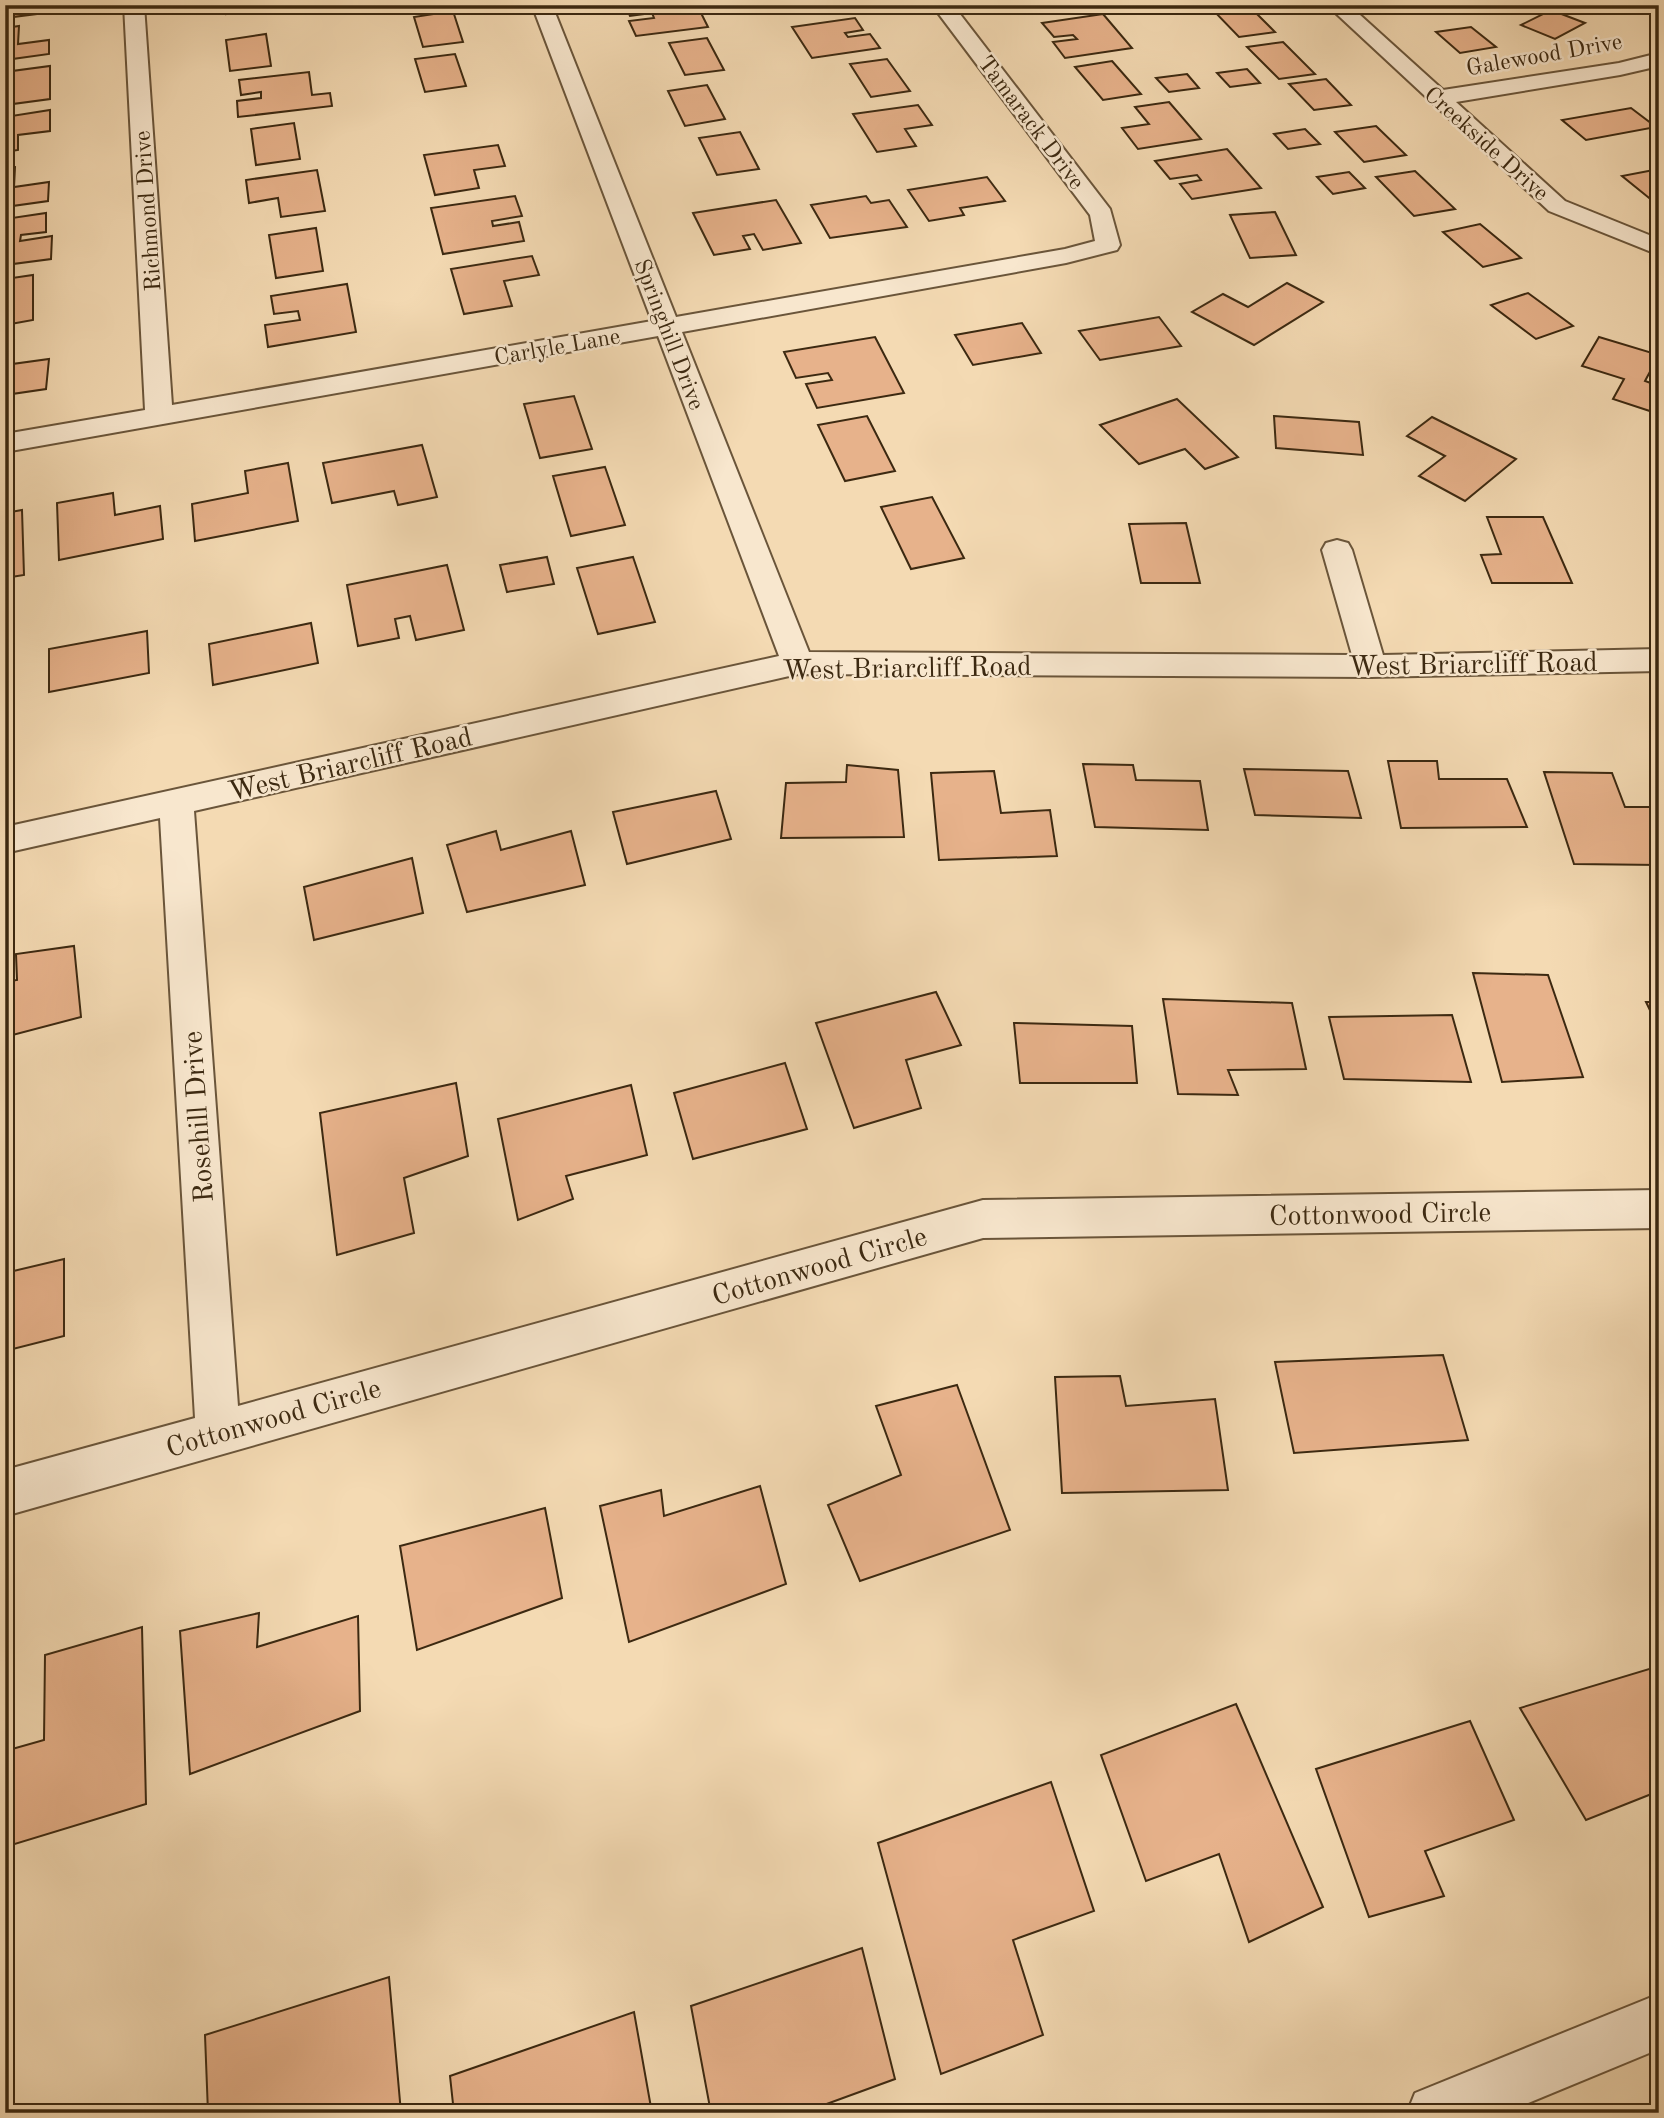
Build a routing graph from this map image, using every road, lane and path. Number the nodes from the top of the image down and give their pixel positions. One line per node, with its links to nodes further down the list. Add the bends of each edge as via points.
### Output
1 (134, 5): 10 (street, Richmond Drive)
2 (542, 5): 9 (street, Springhill Drive)
3 (942, 5): 7 (street, Tamarack Drive, via 1102,214)
4 (1336, 5): 6 (street, Creekside Drive)
5 (1659, 59): 6 (street, Galewood Drive)
6 (1437, 99): 8 (street, Creekside Drive, via 1557,206)
7 (1108, 245): 9 (street, Carlyle Lane)
8 (1659, 248)
9 (667, 326): 10 (street, Carlyle Lane); 14 (street, Springhill Drive)
10 (159, 416): 11 (street, Carlyle Lane)
11 (5, 443)
12 (1337, 550): 15 (street)
13 (1659, 660): 15 (street, West Briarcliff Road)
14 (797, 663): 15 (street, West Briarcliff Road); 16 (street, West Briarcliff Road)
15 (1371, 666)
16 (176, 802): 17 (street, West Briarcliff Road); 19 (street, Rosehill Drive)
17 (5, 840)
18 (1659, 1209): 19 (street, Cottonwood Circle, via 983,1219)
19 (218, 1432): 20 (street, Cottonwood Circle)
20 (5, 1493)
21 (1659, 2021): 22 (street)
22 (1435, 2113)

